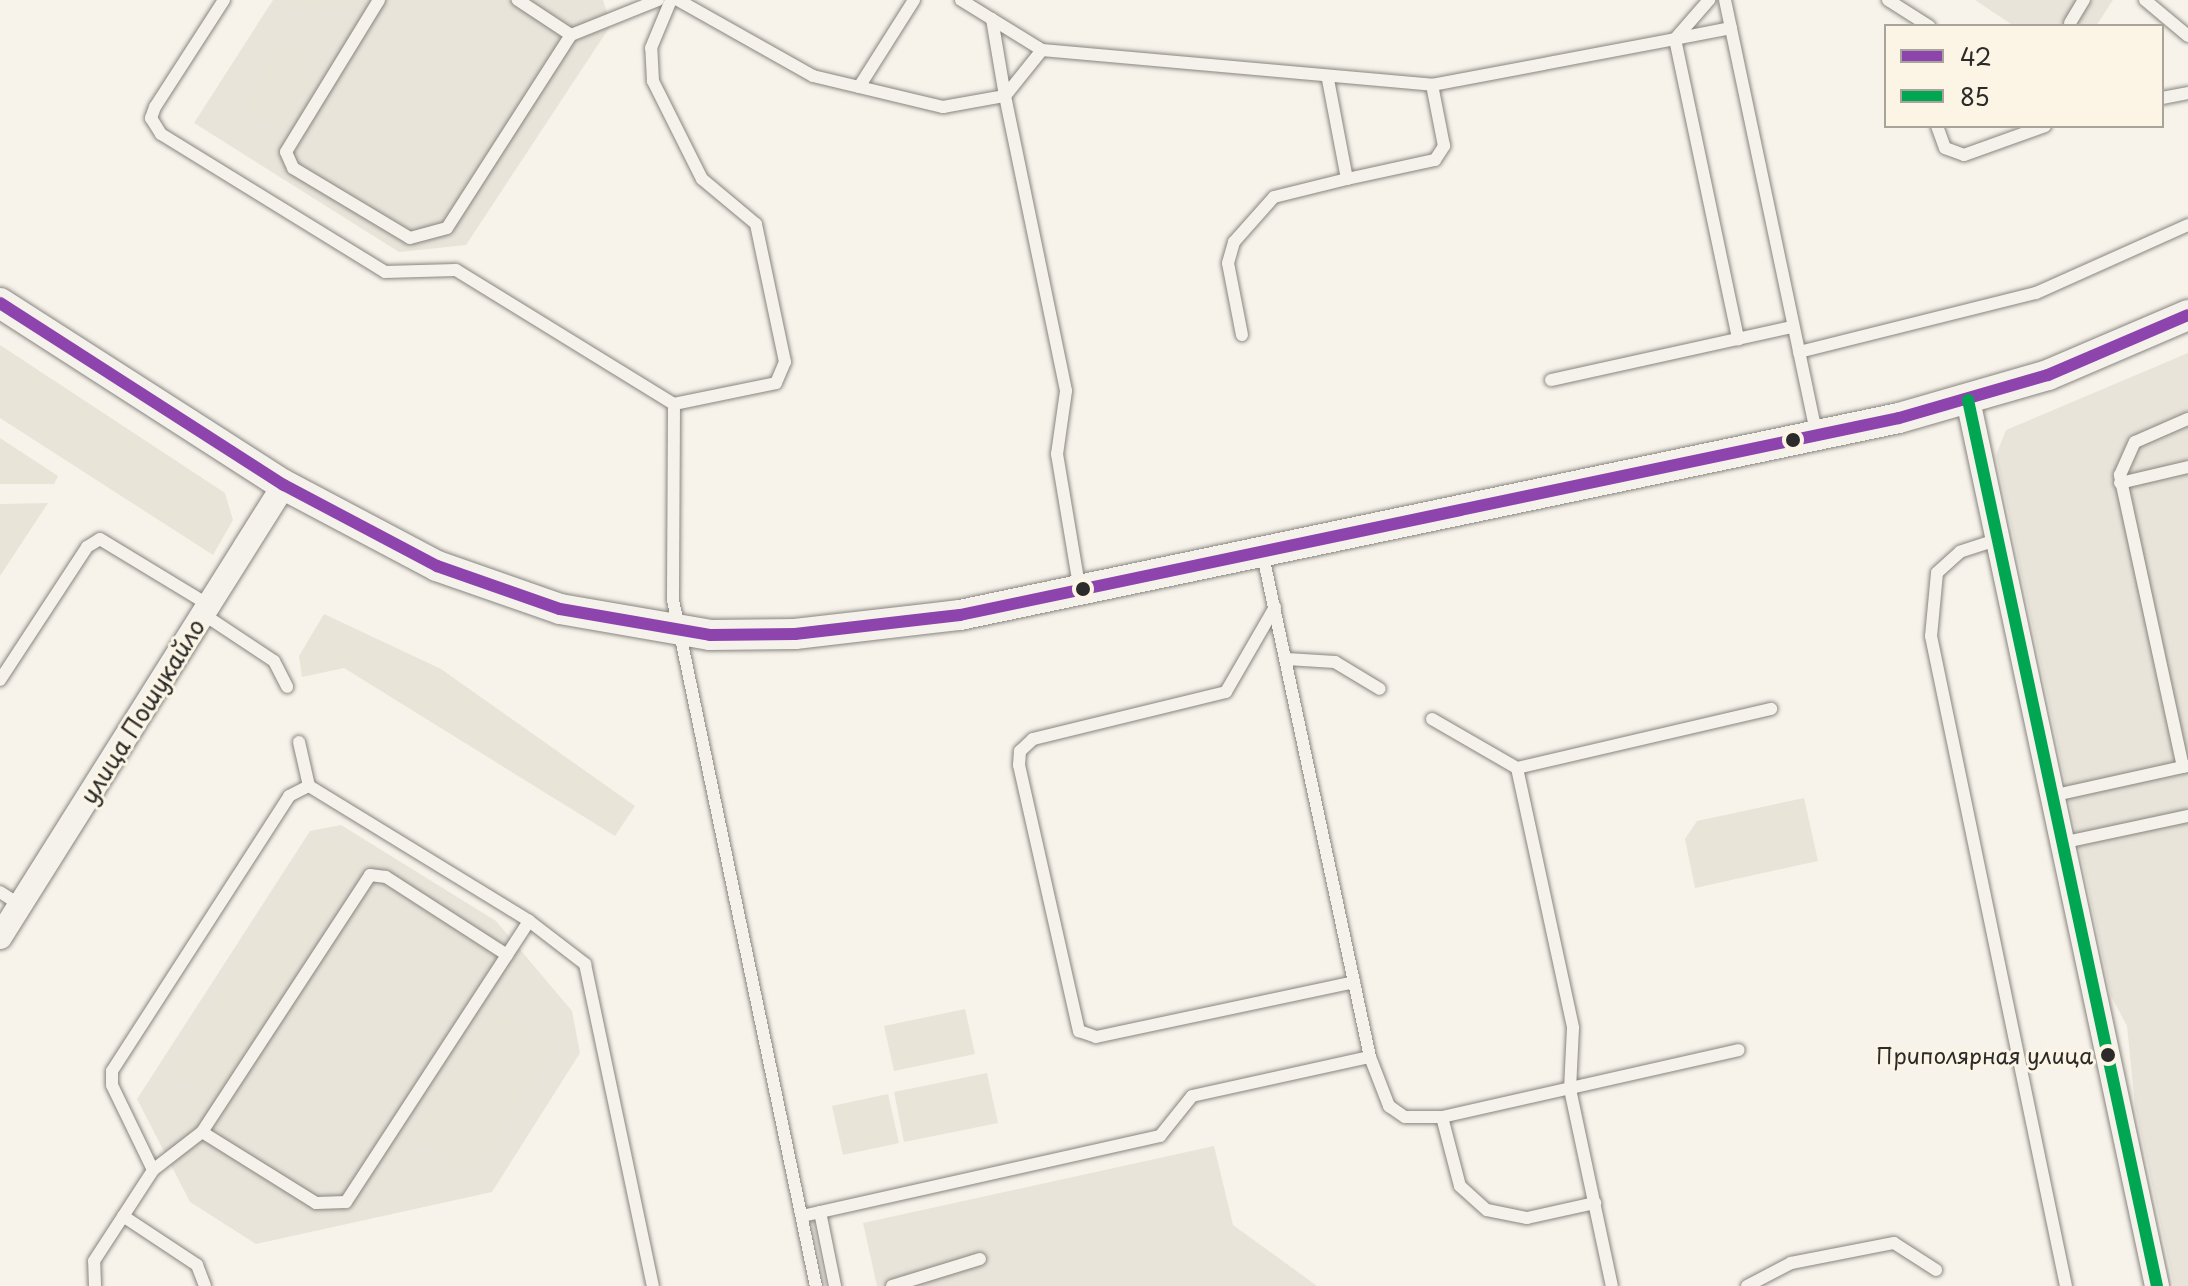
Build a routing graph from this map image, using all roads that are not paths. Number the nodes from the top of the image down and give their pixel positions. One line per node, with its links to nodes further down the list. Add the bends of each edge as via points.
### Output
1 (224, 0): 40 (lane, via 155,107 151,118 161,134 385,272 456,270)
2 (379, 0): 18 (lane, via 286,152 293,168 410,238 447,228)
3 (518, 0): 18 (lane)
4 (658, 0): 18 (lane)
5 (671, 0): 40 (lane, via 651,48 653,81 702,179 756,224 785,362 776,383)
6 (678, 0): 24 (lane, via 781,63)
7 (914, 0): 24 (lane)
8 (961, 0): 14 (lane)
9 (1709, 0): 20 (lane)
10 (1725, 0): 17 (lane)
11 (1888, 0): 15 (lane)
12 (2084, 0): 16 (lane)
13 (2145, 0): 19 (lane)
14 (992, 19): 21 (lane); 26 (lane)
15 (1917, 22)
16 (2070, 23)
17 (1731, 28): 20 (lane); 34 (lane)
18 (571, 35)
19 (2188, 36)
20 (1675, 39): 23 (lane); 36 (lane)
21 (1042, 50): 22 (lane); 26 (lane)
22 (1328, 79): 23 (lane); 30 (lane)
23 (1432, 85): 30 (lane, via 1444,146 1435,160)
24 (859, 87): 26 (lane, via 949,108)
25 (2188, 93): 27 (lane)
26 (1005, 96): 48 (lane, via 1066,391 1057,454)
27 (2164, 98)
28 (1938, 128): 29 (lane, via 1945,148 1964,155)
29 (2039, 128)
30 (1347, 179): 35 (lane, via 1274,197 1234,242 1228,263)
31 (2188, 225): 37 (lane, via 2036,293)
32 (0, 303): 45 (street)
33 (2188, 315): 39 (street)
34 (1793, 327): 36 (lane); 37 (lane)
35 (1242, 335)
36 (1738, 339): 38 (lane)
37 (1799, 352): 42 (lane)
38 (1551, 380)
39 (1968, 400): 42 (street); 46 (street)
40 (674, 404): 51 (lane, via 668,544)
41 (2188, 419): 44 (lane, via 2135,442 2122,460)
42 (1817, 435): 47 (street)
43 (2188, 467): 44 (lane)
44 (2120, 483): 59 (lane)
45 (284, 485): 50 (street, улица Пошукайло); 51 (street, via 365,531 502,591)
46 (1996, 540): 62 (street); 90 (lane, via 1960,552 1937,573 1931,636)
47 (1262, 551): 48 (street); 49 (lane)
48 (1080, 591): 51 (street, via 845,630)
49 (1275, 607): 52 (lane); 69 (lane, via 1226,692 1025,743 1019,762 1026,796 1074,1023 1086,1035)
50 (206, 609): 53 (lane, via 100,539 87,547); 54 (lane, via 274,661); 65 (street, улица Пошукайло)
51 (678, 632): 79 (lane)
52 (1287, 659): 55 (lane, via 1335,662); 69 (lane)
53 (0, 680)
54 (287, 687)
55 (1380, 689)
56 (1771, 709): 60 (lane)
57 (1432, 719): 60 (lane)
58 (299, 742): 61 (lane)
59 (2185, 766): 62 (lane)
60 (1517, 768): 72 (lane, via 1573,1028)
61 (309, 786): 66 (lane); 75 (lane, via 289,796 112,1071 112,1085)
62 (2051, 796): 64 (street)
63 (2188, 816): 64 (lane)
64 (2061, 843): 91 (street)
65 (10, 898): 67 (street, улица Пошукайло)
66 (529, 921): 68 (lane); 85 (lane, via 585,964)
67 (0, 937)
68 (507, 955): 74 (lane, via 346,1202 316,1203); 74 (lane, via 386,877 370,875)
69 (1354, 982): 71 (lane)
70 (1739, 1050): 72 (lane)
71 (1370, 1057): 73 (lane, via 1389,1106 1405,1117); 77 (lane, via 1192,1096 1160,1136)
72 (1570, 1089): 73 (lane); 76 (lane)
73 (1442, 1117): 76 (lane, via 1460,1186 1487,1210 1527,1218)
74 (202, 1132): 75 (lane)
75 (153, 1170): 78 (lane)
76 (1595, 1203): 88 (lane)
77 (820, 1212): 79 (lane); 82 (lane)
78 (123, 1216): 83 (lane, via 94,1261); 84 (lane, via 197,1265)
79 (802, 1216): 86 (lane)
80 (980, 1259): 87 (lane)
81 (1936, 1270): 89 (lane, via 1894,1243 1791,1263)
82 (835, 1284): 86 (lane)
83 (95, 1286)
84 (205, 1286)
85 (653, 1286)
86 (815, 1286)
87 (892, 1286)
88 (1612, 1286)
89 (1747, 1286)
90 (2066, 1286)
91 (2157, 1286)

